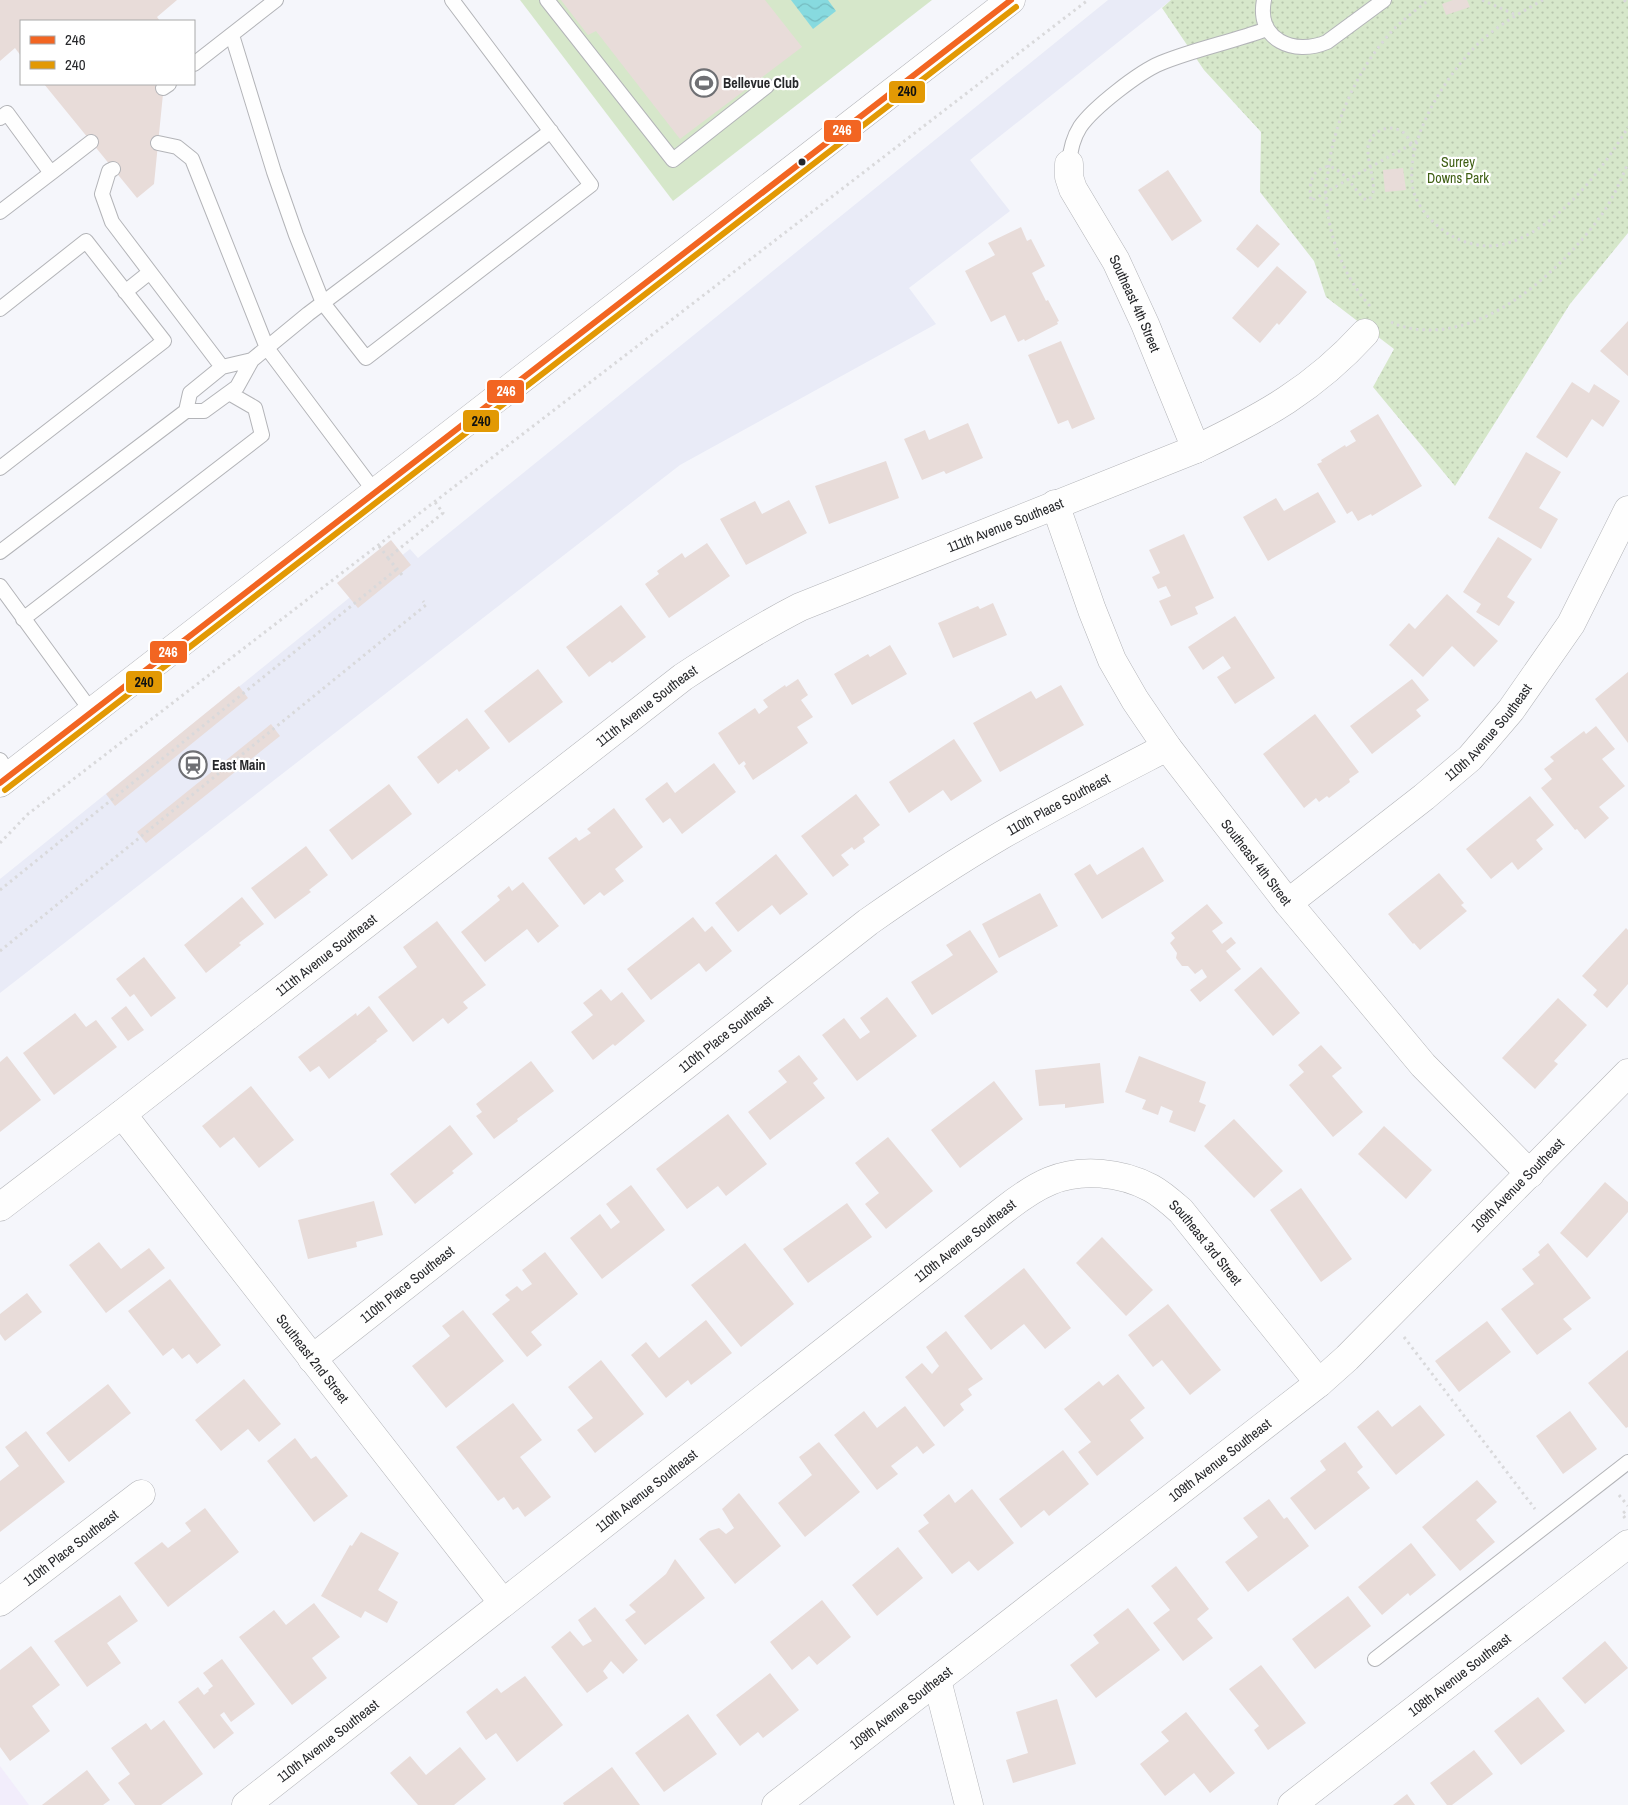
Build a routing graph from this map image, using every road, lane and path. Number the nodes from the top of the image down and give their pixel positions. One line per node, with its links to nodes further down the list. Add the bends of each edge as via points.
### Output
1 (276, 0): 16 (lane)
2 (452, 0): 21 (lane)
3 (547, 0): 18 (lane, via 673,160)
4 (1011, 0): 49 (street)
5 (1088, 0): 50 (path)
6 (1264, 0): 15 (lane, via 1263,20)
7 (1384, 0): 15 (lane, via 1317,46 1306,48 1285,44)
8 (1428, 0): 29 (path, via 1393,30 1363,70 1345,104)
9 (1482, 0): 12 (path)
10 (1543, 0): 14 (path)
11 (1624, 0): 13 (path)
12 (1488, 1): 14 (path)
13 (1628, 4)
14 (1516, 15): 22 (path, via 1472,49 1432,108)
15 (1267, 29): 27 (lane, via 1159,64 1141,74 1115,93 1080,127)
16 (232, 35): 17 (lane); 38 (lane, via 274,172)
17 (195, 63)
18 (767, 86)
19 (0, 118): 32 (lane, via 7,112)
20 (1628, 127): 26 (path, via 1599,170 1572,201 1543,226 1503,245 1462,242 1441,229 1424,212 1414,190 1411,168)
21 (551, 131): 38 (lane); 38 (lane, via 592,185 366,358)
22 (1417, 141): 25 (path); 26 (path)
23 (91, 142): 32 (lane)
24 (158, 143): 42 (lane, via 177,146 192,159)
25 (1412, 144): 26 (path); 31 (path); 31 (path, via 1396,128 1380,130 1368,143)
26 (1415, 150)
27 (1068, 164): 47 (street, Southeast 4th Street, via 1073,189 1116,261)
28 (1628, 164): 41 (path, via 1601,216 1576,246 1543,278 1503,308 1442,330 1418,330)
29 (1329, 166): 33 (path); 34 (path); 34 (path, via 1316,170 1311,201)
30 (113, 168): 36 (lane, via 108,172 102,194 112,222)
31 (1369, 168): 33 (path); 33 (path, via 1374,191 1370,199 1366,200)
32 (51, 173): 35 (lane)
33 (1349, 179): 34 (path)
34 (1325, 192): 40 (path, via 1340,258)
35 (0, 212)
36 (150, 272): 37 (lane); 44 (lane)
37 (125, 292): 39 (lane, via 86,241); 48 (lane, via 164,341)
38 (323, 303): 42 (lane)
39 (0, 309)
40 (1369, 321): 47 (street, 111th Avenue Southeast, via 1347,352 1318,379 1288,401)
41 (1389, 321)
42 (267, 348): 43 (lane); 49 (lane)
43 (252, 360): 44 (lane); 45 (lane, via 237,387)
44 (222, 367): 46 (lane, via 190,393)
45 (229, 393): 46 (lane, via 204,412); 60 (lane, via 255,408 262,435)
46 (186, 411): 54 (lane)
47 (1196, 449): 51 (street, 111th Avenue Southeast)
48 (0, 468)
49 (375, 492): 61 (street)
50 (435, 502): 53 (path); 55 (path, via 443,512)
51 (1055, 504): 62 (street, Southeast 4th Street, via 1112,660); 69 (street, 111th Avenue Southeast, via 800,607 718,653 682,677)
52 (1628, 510): 66 (street, 110th Avenue Southeast, via 1571,624 1511,710 1470,758)
53 (379, 546): 55 (path); 64 (path, via 28,814)
54 (0, 552)
55 (388, 558): 56 (path)
56 (397, 569): 57 (path); 65 (path)
57 (402, 575)
58 (0, 586): 60 (lane)
59 (423, 601): 67 (path, via 426,605)
60 (23, 619): 61 (lane)
61 (92, 712): 63 (street)
62 (1166, 748): 66 (street, Southeast 4th Street); 74 (street, 110th Place Southeast, via 1002,835 868,922)
63 (3, 773)
64 (0, 843)
65 (0, 890)
66 (1288, 902): 70 (street, Southeast 4th Street, via 1422,1065)
67 (0, 951)
68 (1628, 1073): 70 (street, 109th Avenue Southeast)
69 (122, 1114): 72 (street, 111th Avenue Southeast); 74 (street, Southeast 2nd Street)
70 (1530, 1174): 73 (street, 109th Avenue Southeast)
71 (1050, 1181): 75 (street, Southeast 3rd Street, via 1094,1173 1121,1177 1164,1197 1181,1211); 83 (street, 110th Avenue Southeast, via 1004,1210)
72 (0, 1207)
73 (1388, 1317): 75 (street, 109th Avenue Southeast); 80 (path)
74 (312, 1359): 83 (street, Southeast 2nd Street)
75 (1319, 1383): 85 (street, 109th Avenue Southeast)
76 (1628, 1462): 80 (lane)
77 (141, 1494): 82 (street, 110th Place Southeast)
78 (1628, 1509): 79 (path)
79 (1622, 1514)
80 (1548, 1525): 84 (lane)
81 (1628, 1544): 89 (street, 108th Avenue Southeast)
82 (0, 1602)
83 (504, 1603): 86 (street, 110th Avenue Southeast)
84 (1375, 1660)
85 (937, 1680): 87 (street, 109th Avenue Southeast); 88 (street)
86 (246, 1805)
87 (776, 1805)
88 (969, 1805)
89 (1292, 1805)

